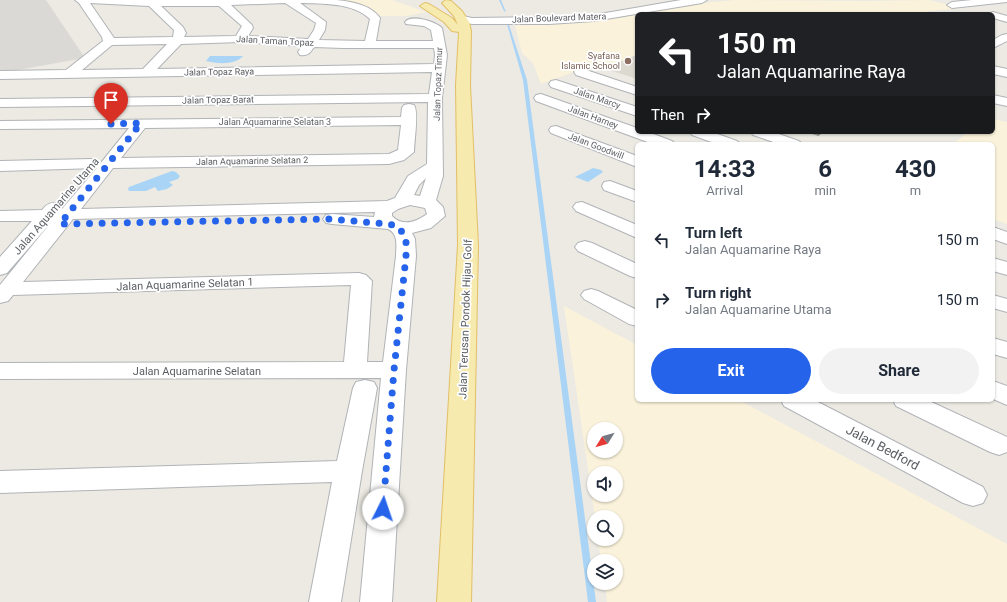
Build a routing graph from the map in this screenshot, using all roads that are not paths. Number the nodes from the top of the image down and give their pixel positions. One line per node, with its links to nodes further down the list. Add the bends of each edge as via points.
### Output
1 (81, 0): 10 (street); 24 (street)
2 (287, 0): 7 (street); 25 (street, via 320,22 319,30); 26 (street, via 345,4 366,10 375,18)
3 (663, 0): 15 (street, Jalan Boulevard Matera)
4 (702, 0): 12 (street, Jalan Boulevard Matera)
5 (1004, 0): 9 (street)
6 (446, 1): 8 (main road, via 438,6); 19 (main road)
7 (220, 2): 10 (street); 22 (street, via 247,25 248,28)
8 (420, 2): 14 (main road)
9 (978, 2): 11 (street); 13 (street, via 952,5)
10 (153, 4): 23 (street, via 178,29 180,33)
11 (1007, 9)
12 (640, 12)
13 (980, 12)
14 (441, 15): 19 (main road); 19 (main road, via 452,23)
15 (628, 15): 19 (street, Jalan Boulevard Matera, via 567,20 472,21)
16 (995, 15): 17 (street)
17 (1007, 18)
18 (410, 22): 27 (street, Jalan Topaz Timur, via 434,26)
19 (463, 24): 102 (main road, Jalan Terusan Pondok Hijau Golf, via 468,245)
20 (995, 34): 21 (street)
21 (1006, 37): 28 (street)
22 (240, 39): 23 (street, Jalan Taman Topaz); 25 (street, Jalan Taman Topaz)
23 (177, 41): 24 (street, Jalan Taman Topaz); 34 (street)
24 (110, 42): 36 (street)
25 (310, 43): 26 (street, Jalan Taman Topaz); 30 (street)
26 (370, 44): 27 (street, Jalan Taman Topaz)
27 (440, 44): 29 (street, Jalan Topaz Timur)
28 (995, 44)
29 (439, 68): 30 (street, Jalan Topaz Raya); 41 (street, Jalan Topaz Timur)
30 (291, 70): 32 (street, Jalan Topaz Raya)
31 (995, 70): 35 (street)
32 (215, 72): 34 (street, Jalan Topaz Raya); 44 (street)
33 (580, 72): 39 (street)
34 (146, 73): 36 (street, Jalan Topaz Raya)
35 (1007, 73)
36 (69, 74): 37 (street, Jalan Topaz Raya); 40 (street, via 55,78)
37 (0, 75)
38 (556, 84): 48 (street, Jalan Marcy)
39 (635, 90)
40 (30, 94): 44 (street, Jalan Topaz Barat); 46 (street, Jalan Topaz Barat)
41 (435, 98): 44 (street, Jalan Topaz Barat); 65 (street, Jalan Topaz Timur)
42 (541, 98): 55 (street, Jalan Harney)
43 (995, 99): 45 (street)
44 (191, 101)
45 (1007, 102)
46 (0, 103)
47 (409, 105): 51 (street)
48 (635, 111)
49 (995, 112): 50 (street)
50 (1007, 115)
51 (409, 121): 52 (street, Jalan Aquamarine Selatan 3); 63 (street, Jalan Aquamarine Selatan 2, via 406,152 395,158 383,160)
52 (134, 123): 53 (street, Jalan Aquamarine Selatan 3); 63 (street, Jalan Aquamarine Utama)
53 (0, 125)
54 (556, 130): 62 (street, Jalan Goodwill)
55 (635, 132)
56 (640, 134): 59 (street, Jalan Harney)
57 (702, 134): 60 (street)
58 (764, 134): 61 (street)
59 (662, 142)
60 (726, 142)
61 (788, 142)
62 (635, 161)
63 (100, 164): 64 (street, Jalan Aquamarine Selatan 2); 72 (street, Jalan Aquamarine Utama)
64 (0, 166)
65 (434, 167): 68 (street, Jalan Topaz Timur, via 435,176); 69 (street, via 419,174)
66 (610, 186): 67 (street)
67 (635, 197)
68 (426, 202): 69 (street); 73 (street, via 437,211 436,216 425,224)
69 (396, 204): 72 (street); 73 (street, via 383,210 382,215 384,220)
70 (582, 208): 74 (street)
71 (0, 216): 72 (street)
72 (54, 219): 73 (street, via 329,219); 79 (street, Jalan Aquamarine Utama); 82 (street, Jalan Aquamarine Utama)
73 (403, 229): 89 (street, via 406,256)
74 (635, 231)
75 (995, 234): 76 (street)
76 (1007, 238)
77 (585, 247): 81 (street)
78 (995, 265): 80 (street)
79 (0, 269)
80 (1007, 269)
81 (635, 271)
82 (4, 294): 91 (street, Jalan Aquamarine Selatan 1, via 358,279 362,281)
83 (591, 295): 86 (street)
84 (995, 302): 85 (street)
85 (1007, 306)
86 (635, 318)
87 (995, 346): 88 (street)
88 (1007, 351)
89 (394, 370): 91 (street, Jalan Aquamarine Selatan); 101 (street)
90 (0, 371): 91 (street, Jalan Aquamarine Selatan)
91 (360, 379): 97 (street)
92 (995, 390): 93 (street)
93 (1007, 396)
94 (797, 402): 99 (street, Jalan Bedford)
95 (909, 402): 96 (street)
96 (999, 445)
97 (348, 471): 98 (street); 100 (street)
98 (0, 482)
99 (973, 495)
100 (325, 602)
101 (376, 602)
102 (454, 602)

